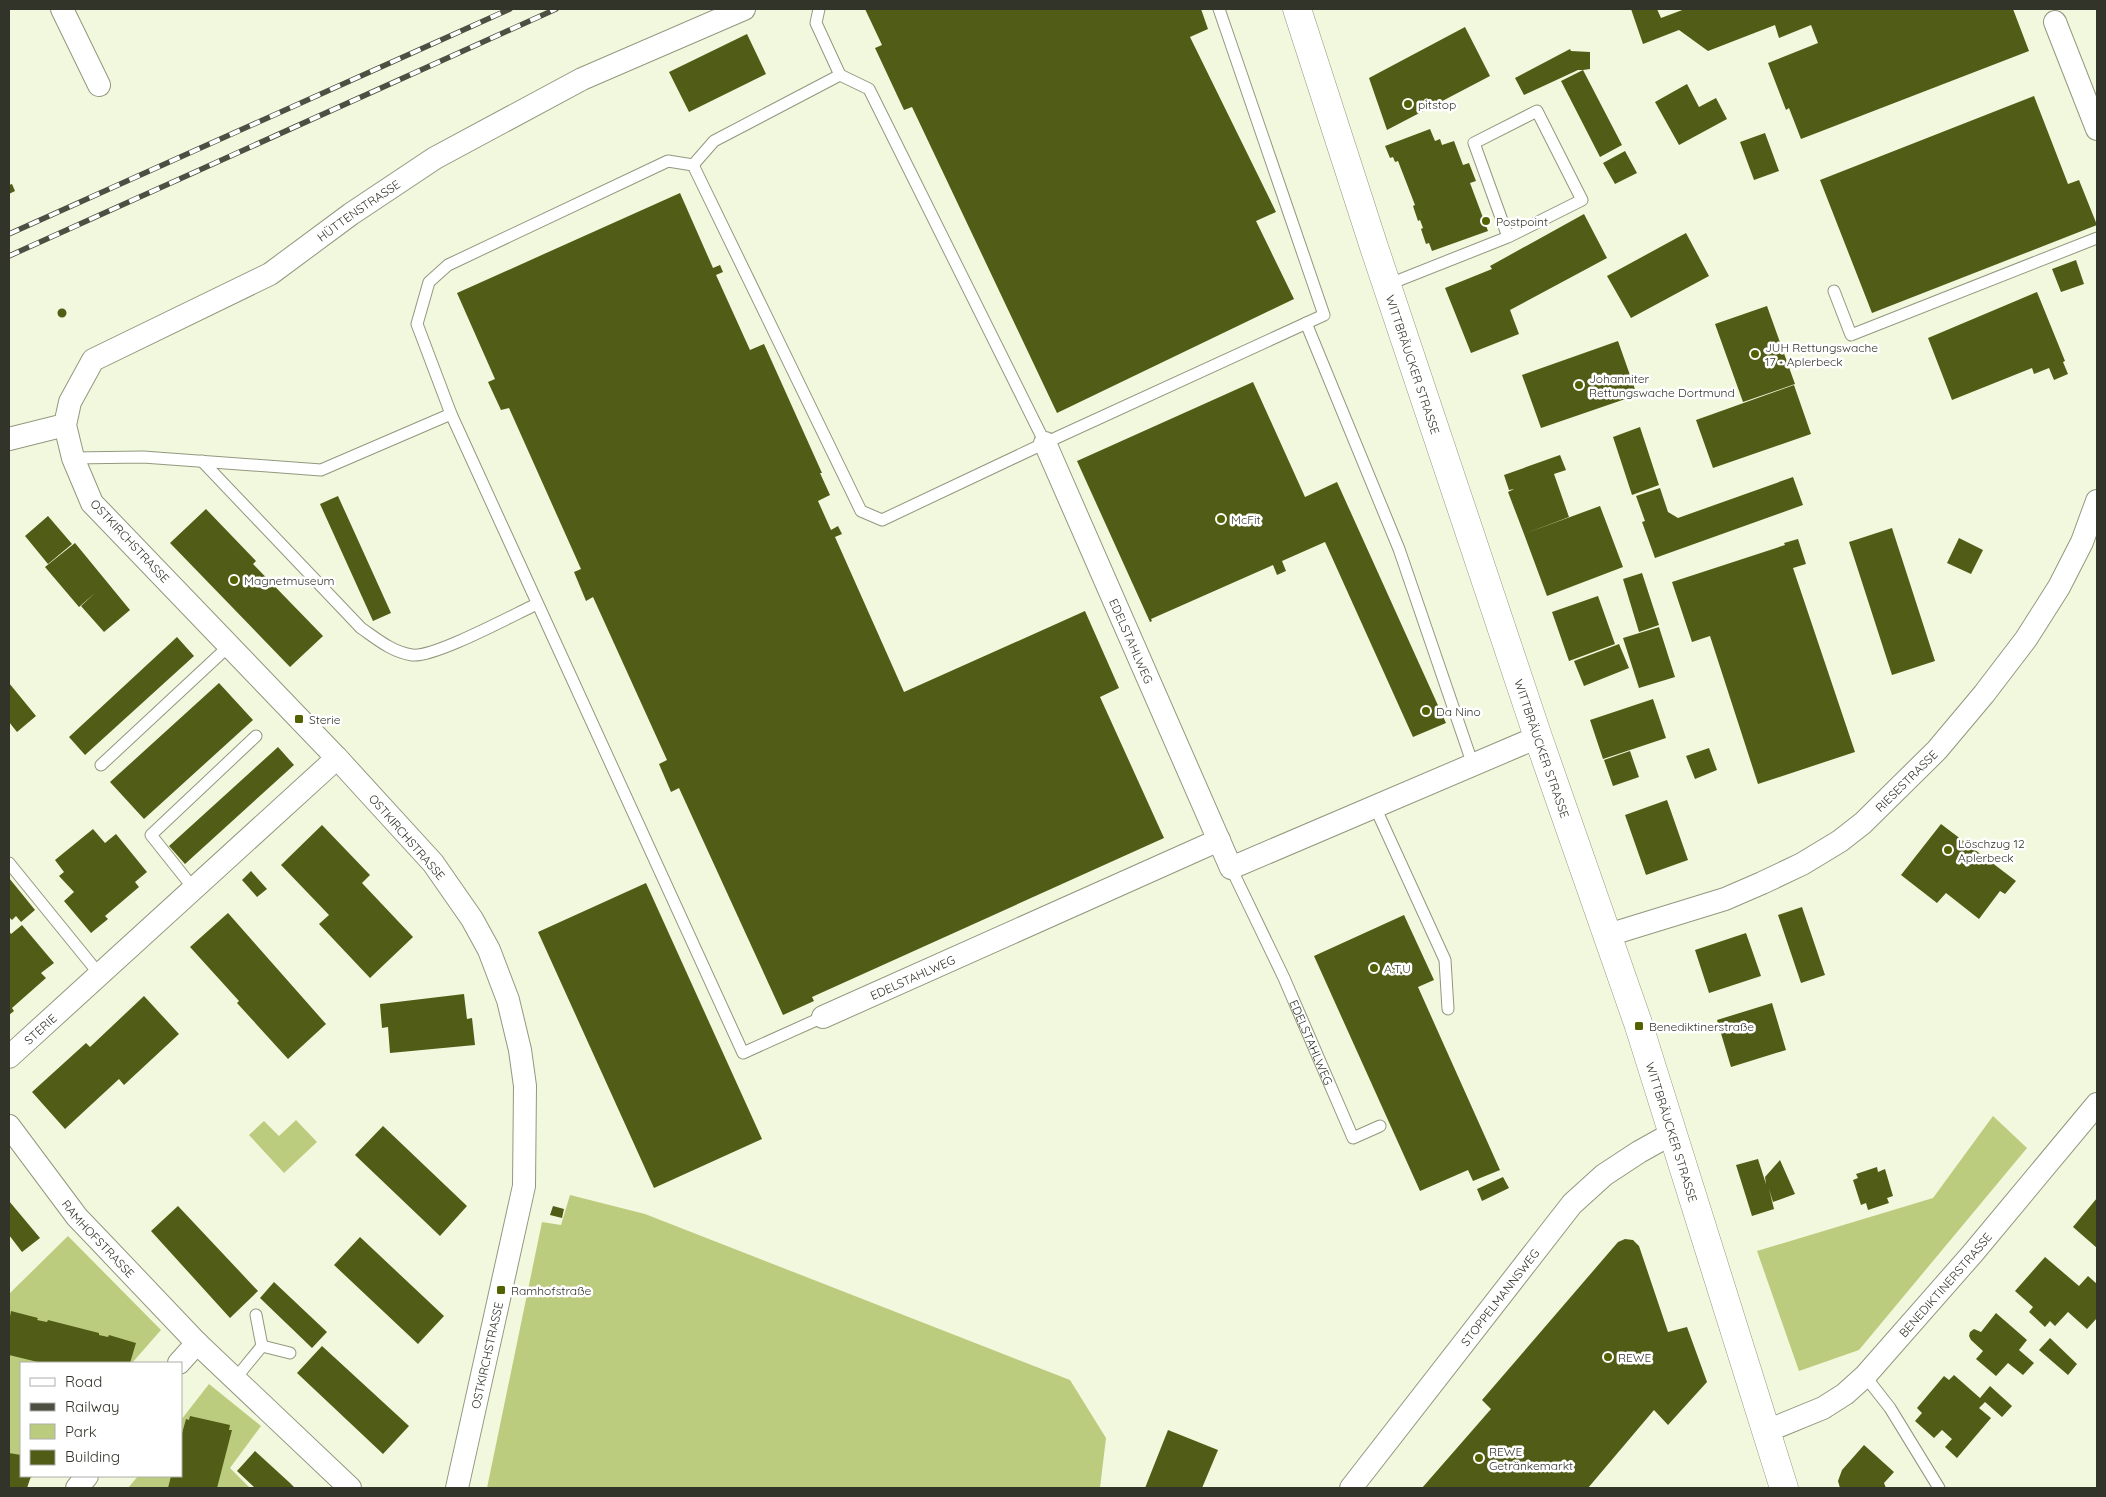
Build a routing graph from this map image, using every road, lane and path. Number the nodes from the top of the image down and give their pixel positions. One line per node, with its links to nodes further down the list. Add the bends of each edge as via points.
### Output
1 (62, 9): 8 (street)
2 (744, 9): 17 (street, HÜTTENSTRASSE, via 582,79 435,158 270,274 93,360 70,402)
3 (819, 9): 7 (lane, via 816,23)
4 (1219, 9): 15 (lane, via 1324,316)
5 (1297, 9): 13 (main road, WITTBRÄUCKER STRASSE)
6 (2055, 22): 9 (street)
7 (840, 75): 10 (lane, via 714,141); 19 (lane, via 869,89)
8 (99, 85)
9 (2097, 129)
10 (693, 165): 16 (lane, via 668,161 448,265 429,282 417,324); 19 (lane, via 861,511 882,520)
11 (1508, 237): 11 (lane, via 1582,200 1537,111 1474,143); 13 (lane)
12 (2097, 238): 14 (lane, via 1851,335)
13 (1386, 285): 26 (main road, WITTBRÄUCKER STRASSE)
14 (1834, 291)
15 (1306, 323): 19 (lane); 28 (lane, via 1399,549)
16 (451, 414): 21 (lane, via 321,470); 23 (lane)
17 (65, 425): 18 (street); 20 (street, OSTKIRCHSTRASSE)
18 (9, 439)
19 (1045, 443): 31 (street, EDELSTAHLWEG)
20 (73, 458): 21 (lane, via 143,457); 24 (street, OSTKIRCHSTRASSE, via 92,503)
21 (202, 461): 23 (lane, via 361,628 386,647 413,655 442,648)
22 (2097, 501): 35 (street, RIESESTRASSE, via 2071,564 2026,639 1937,750 1863,823 1802,864 1762,883 1725,899)
23 (537, 604): 38 (lane, via 743,1054)
24 (230, 646): 27 (street, OSTKIRCHSTRASSE); 29 (lane)
25 (256, 736): 34 (lane, via 150,835)
26 (1538, 737): 28 (street); 35 (main road, WITTBRÄUCKER STRASSE)
27 (338, 758): 34 (street, STERIE); 55 (street, OSTKIRCHSTRASSE, via 433,863 472,919 490,950 508,1000 520,1050 525,1086 524,1186)
28 (1473, 765): 30 (street)
29 (101, 766)
30 (1375, 807): 33 (street); 37 (lane, via 1445,960)
31 (1219, 840): 33 (street, EDELSTAHLWEG); 38 (street, EDELSTAHLWEG)
32 (9, 863): 36 (lane)
33 (1231, 868): 42 (lane, EDELSTAHLWEG, via 1284,978 1353,1138)
34 (194, 889): 36 (street, STERIE)
35 (1608, 935): 43 (main road, WITTBRÄUCKER STRASSE)
36 (100, 975): 39 (street, STERIE)
37 (1448, 1009)
38 (823, 1017)
39 (9, 1057)
40 (2097, 1104): 49 (street, BENEDIKTINERSTRASSE, via 1973,1254)
41 (9, 1126): 45 (street, RAMHOFSTRASSE, via 77,1217)
42 (1380, 1126)
43 (1674, 1134): 51 (main road, WITTBRÄUCKER STRASSE); 56 (street, STOPPELMANNSWEG, via 1611,1170 1572,1204)
44 (256, 1314): 46 (lane)
45 (197, 1343): 48 (street); 50 (street, RAMHOFSTRASSE)
46 (262, 1346): 47 (lane); 50 (lane)
47 (290, 1353)
48 (180, 1362)
49 (1864, 1376): 51 (street, BENEDIKTINERSTRASSE, via 1823,1408); 58 (lane, via 1890,1408)
50 (235, 1379): 54 (street, RAMHOFSTRASSE)
51 (1767, 1431): 57 (main road, WITTBRÄUCKER STRASSE)
52 (86, 1477): 53 (street)
53 (77, 1488)
54 (350, 1488)
55 (457, 1488)
56 (1351, 1488)
57 (1784, 1488)
58 (1939, 1488)

